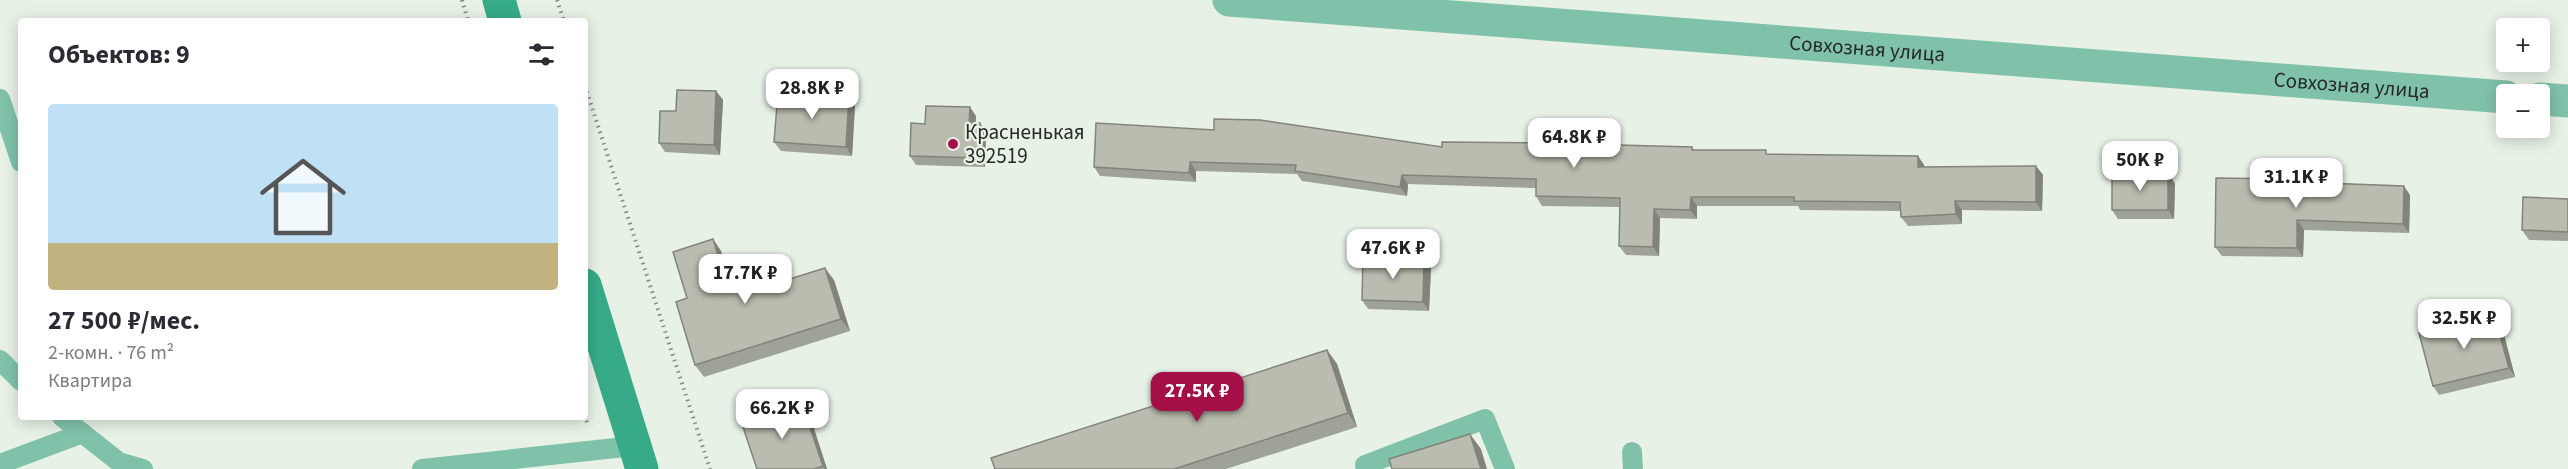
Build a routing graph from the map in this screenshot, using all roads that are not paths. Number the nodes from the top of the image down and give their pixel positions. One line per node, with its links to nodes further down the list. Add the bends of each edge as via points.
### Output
1 (499, 0): 3 (main road)
2 (1229, 0): 4 (street, Совхозная улица)
3 (504, 18)
4 (2496, 96)
5 (0, 99): 8 (lane)
6 (2550, 100): 7 (street)
7 (2568, 101)
8 (18, 153)
9 (588, 295): 15 (main road)
10 (0, 360): 11 (lane)
11 (18, 378)
12 (66, 420): 13 (lane)
13 (83, 433): 14 (lane); 16 (lane)
14 (102, 449): 18 (lane); 19 (lane, via 119,462)
15 (638, 458): 20 (lane)
16 (0, 464)
17 (1362, 468): 21 (lane, via 1485,419)
18 (103, 469)
19 (143, 469)
20 (422, 469)
21 (1505, 469)

